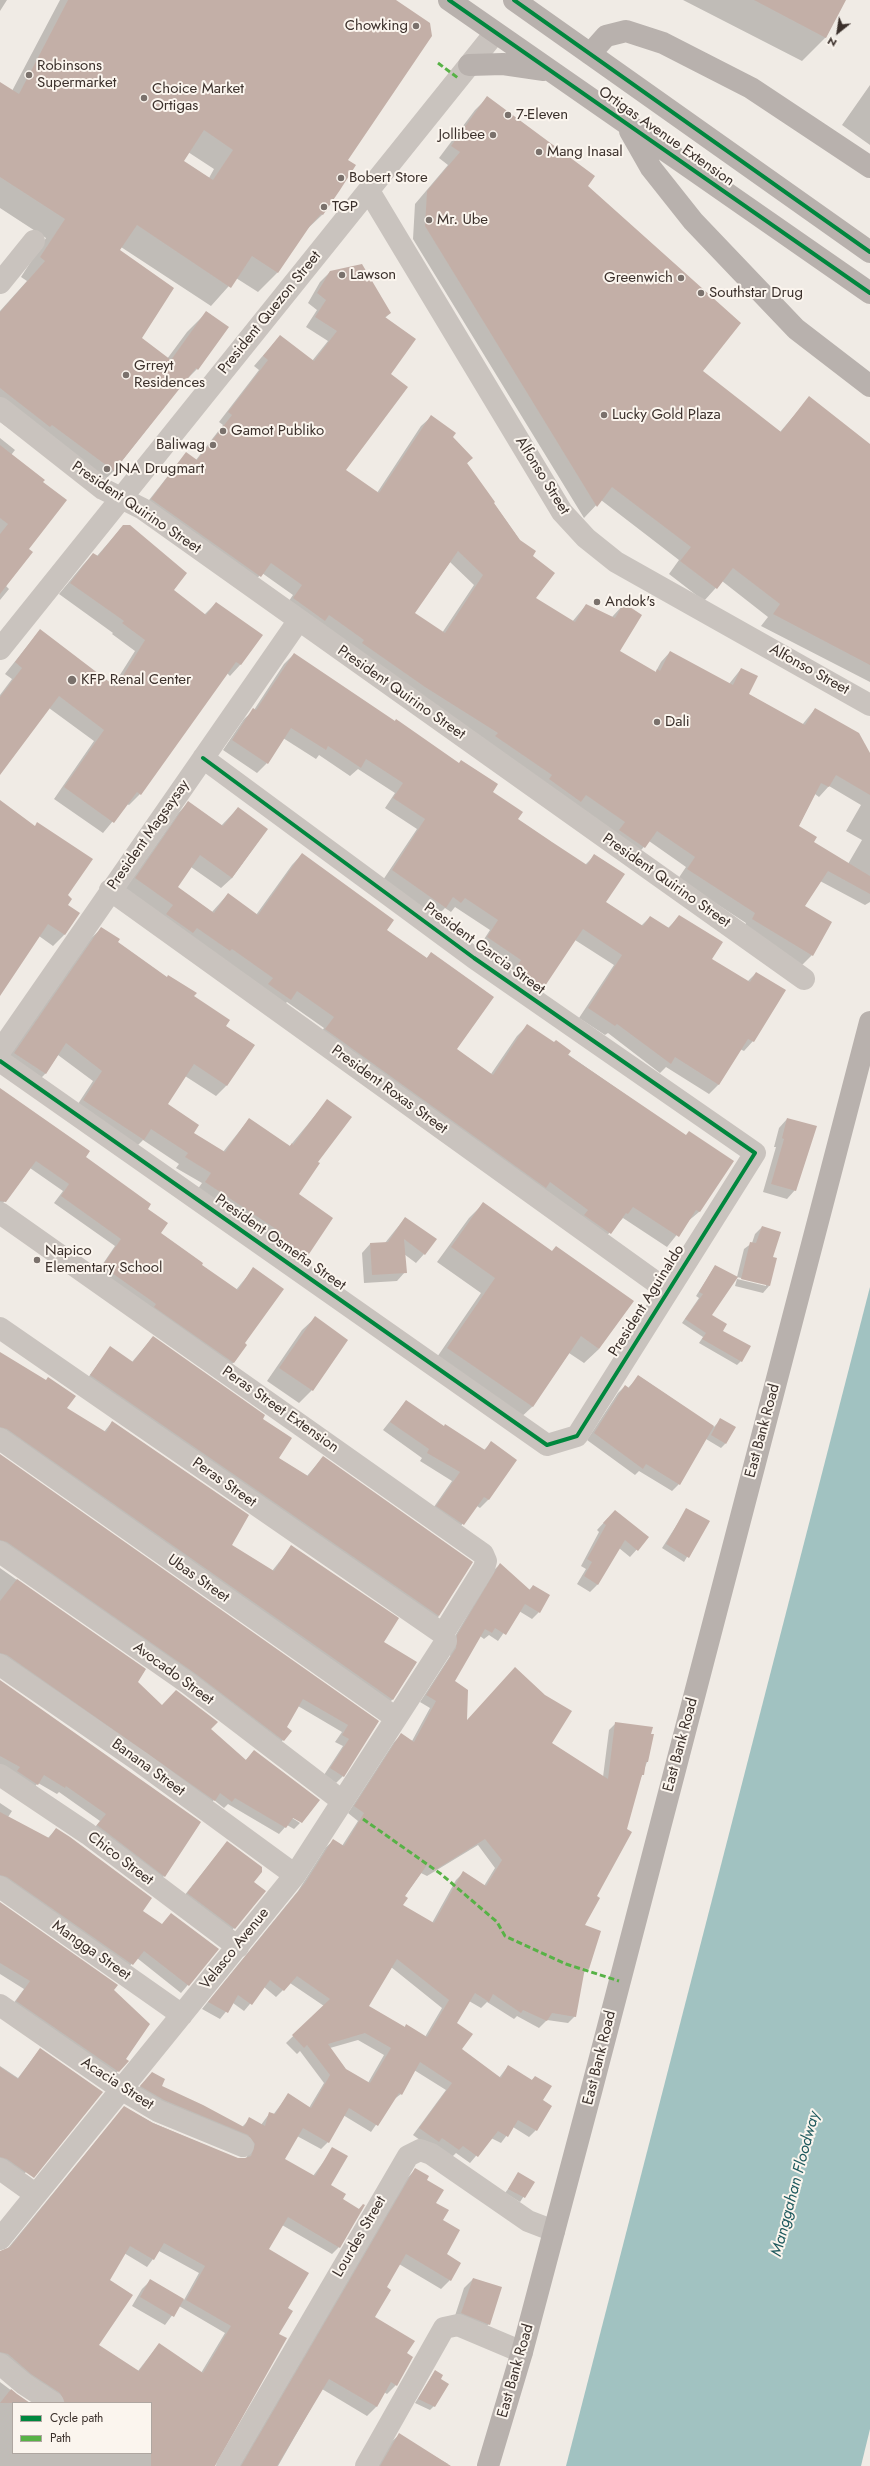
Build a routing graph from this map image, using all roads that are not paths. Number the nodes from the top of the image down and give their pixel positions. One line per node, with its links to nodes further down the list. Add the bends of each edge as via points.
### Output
1 (448, 0): 3 (main road, Ortigas Avenue Extension)
2 (514, 0): 4 (main road, Ortigas Avenue Extension)
3 (494, 33): 5 (street, President Quezon Street); 6 (main road, Ortigas Avenue Extension)
4 (590, 54): 8 (main road, via 606,36 626,31 663,43 751,88); 11 (main road, Ortigas Avenue Extension)
5 (469, 65): 6 (main road, via 504,64); 9 (street, President Quezon Street)
6 (548, 70): 7 (main road, Ortigas Avenue Extension)
7 (628, 126): 13 (main road, Ortigas Avenue Extension); 14 (main road, via 651,168 693,221 796,329)
8 (870, 167)
9 (369, 191): 16 (street, President Quezon Street); 19 (street, Alfonso Street, via 562,512 586,538 616,562)
10 (34, 241): 12 (street)
11 (870, 252)
12 (0, 284)
13 (870, 293)
14 (870, 386)
15 (0, 408): 16 (street, President Quirino Street, via 97,485)
16 (120, 498): 17 (street, President Quirino Street, via 143,509); 18 (street, President Quezon Street)
17 (299, 620): 20 (street, President Magsaysay); 22 (street, President Quirino Street)
18 (0, 649)
19 (870, 705)
20 (203, 758): 21 (street, President Magsaysay); 26 (street, President Garcia Street, via 474,958)
21 (110, 890): 24 (street, President Magsaysay); 28 (street, President Roxas Street)
22 (804, 979)
23 (870, 1022): 47 (main road, East Bank Road)
24 (0, 1051)
25 (0, 1061): 31 (street, President Osmeña Street)
26 (755, 1153): 28 (street, President Aguinaldo)
27 (0, 1214): 33 (street, Peras Street Extension, via 483,1554 486,1561 484,1568)
28 (668, 1291): 31 (street, President Aguinaldo, via 577,1436)
29 (0, 1328): 33 (street, Peras Street)
30 (0, 1439): 35 (street, Ubas Street)
31 (547, 1445)
32 (0, 1552): 37 (street, Avocado Street, via 189,1684)
33 (444, 1638): 35 (street, Velasco Avenue)
34 (0, 1665): 38 (street, Banana Street, via 139,1761)
35 (396, 1718): 37 (street, Velasco Avenue)
36 (0, 1775): 40 (street, Chico Street, via 88,1834)
37 (342, 1801): 38 (street, Velasco Avenue)
38 (294, 1875): 40 (street, Velasco Avenue)
39 (0, 1887): 42 (street, Mangga Street)
40 (238, 1947): 42 (street, Velasco Avenue)
41 (0, 2005): 43 (street, Acacia Street)
42 (182, 2015): 43 (street, Velasco Avenue)
43 (121, 2089): 44 (street, Acacia Street, via 158,2110); 46 (street, Velasco Avenue)
44 (243, 2146)
45 (0, 2170): 46 (street)
46 (34, 2194): 48 (street, Velasco Avenue)
47 (554, 2231): 49 (main road, East Bank Road); 52 (street, Lourdes Street, via 528,2221 431,2154 420,2150 408,2156)
48 (0, 2240)
49 (522, 2352): 53 (street, via 458,2325 444,2328); 54 (main road, East Bank Road)
50 (0, 2364): 51 (street)
51 (51, 2402)
52 (226, 2466)
53 (366, 2466)
54 (488, 2466)

